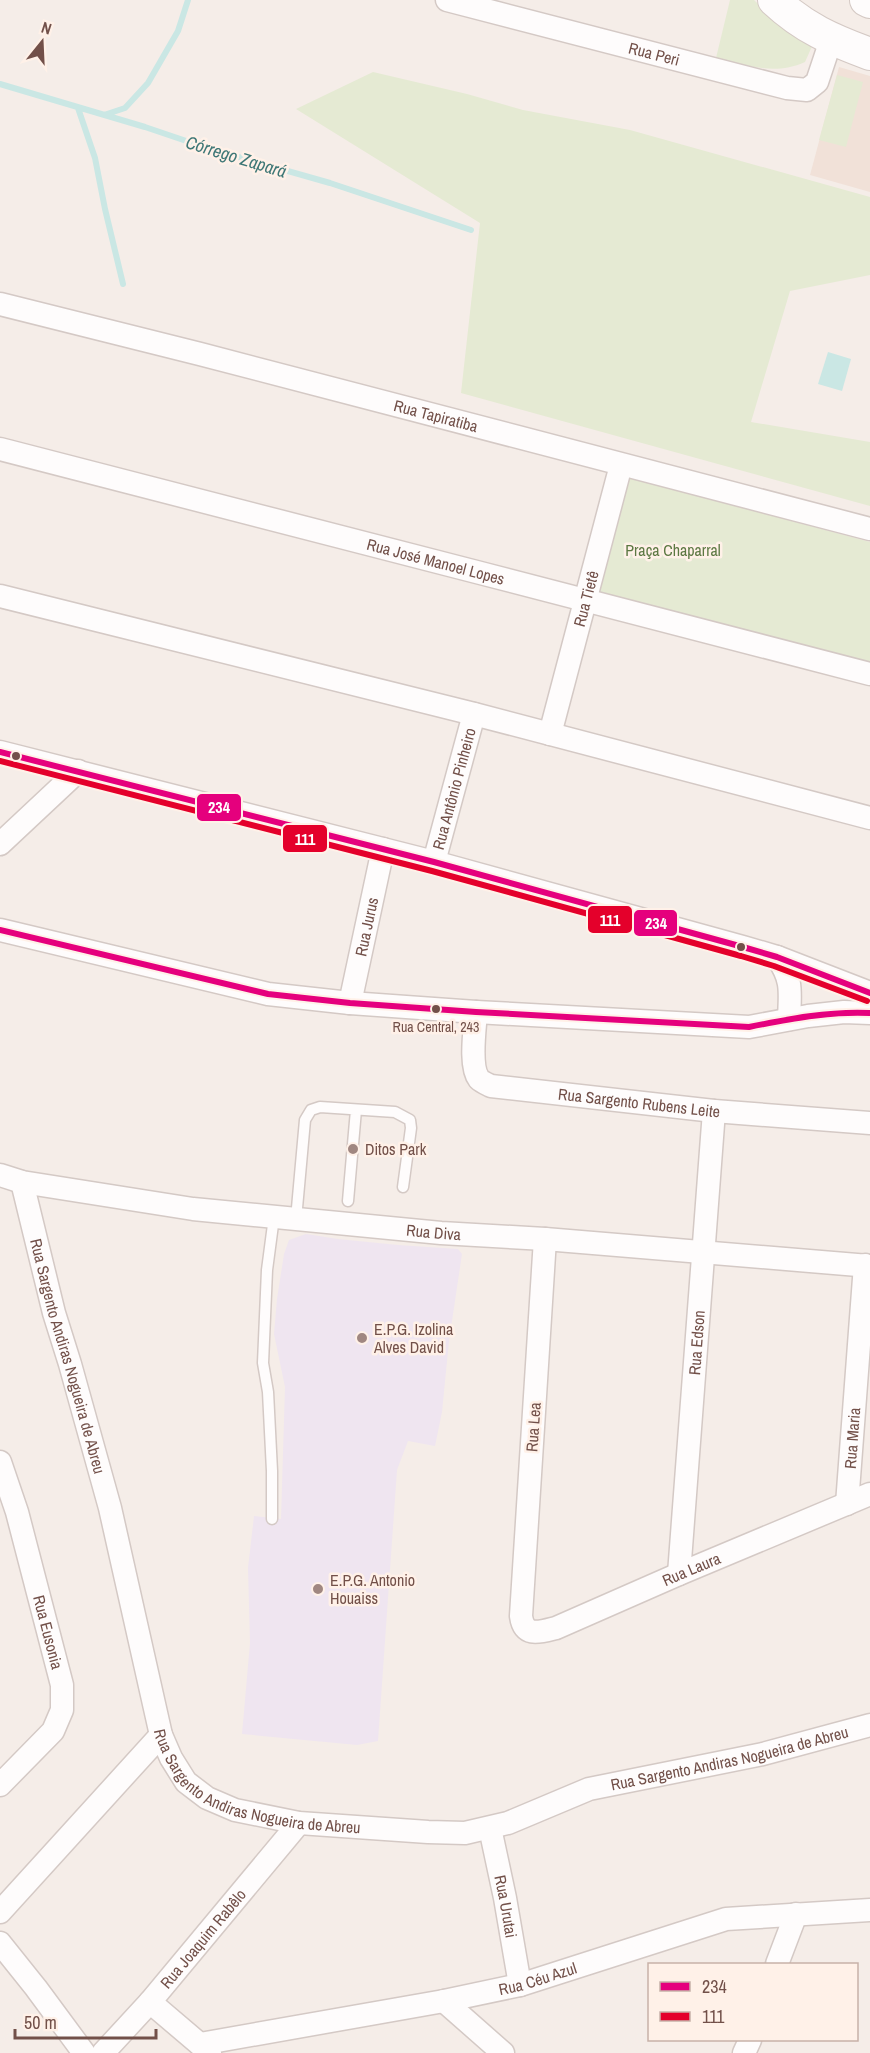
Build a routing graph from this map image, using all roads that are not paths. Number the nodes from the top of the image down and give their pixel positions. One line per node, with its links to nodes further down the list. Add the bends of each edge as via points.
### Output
1 (447, 0): 3 (street, Rua Peri, via 787,88 807,90 817,82)
2 (774, 0): 3 (main road)
3 (831, 40): 4 (main road)
4 (870, 54)
5 (0, 304): 7 (street, Rua Tapiratiba)
6 (0, 449): 10 (street, Rua José Manoel Lopes)
7 (621, 465): 8 (street, Rua Tapiratiba); 10 (street, Rua Tietê)
8 (870, 529)
9 (0, 596): 12 (street)
10 (586, 602): 11 (street, Rua José Manoel Lopes); 13 (street, Rua Tietê)
11 (870, 674)
12 (474, 714): 13 (street); 19 (street, Rua Antônio Pinheiro)
13 (550, 734): 16 (street)
14 (0, 752): 15 (street)
15 (78, 771): 17 (street); 18 (street)
16 (870, 818)
17 (0, 844)
18 (383, 849): 19 (street); 23 (street, Rua Jurus)
19 (434, 862): 21 (street)
20 (0, 930): 23 (street, via 268,994)
21 (777, 957): 22 (street); 26 (street, via 788,972)
22 (870, 993)
23 (350, 1004): 24 (street)
24 (476, 1012): 26 (street, via 749,1027); 28 (street, Rua Sargento Rubens Leite, via 475,1072 480,1081 491,1086)
25 (870, 1013): 26 (street)
26 (789, 1019)
27 (356, 1110): 32 (lane, via 395,1113 410,1120); 33 (lane); 34 (lane, via 311,1110 305,1120)
28 (714, 1111): 29 (street, Rua Sargento Rubens Leite); 36 (street, Rua Edson)
29 (870, 1123)
30 (0, 1175): 31 (street, Rua Diva)
31 (22, 1182): 34 (street, Rua Diva, via 193,1209); 45 (street, Rua Sargento Andiras Nogueira de Abreu, via 54,1313 110,1508)
32 (403, 1187)
33 (348, 1201)
34 (285, 1218): 35 (street, Rua Diva); 41 (lane, via 267,1270 263,1363 272,1460)
35 (545, 1239): 36 (street, Rua Diva); 43 (street, Rua Lea)
36 (704, 1251): 37 (street, Rua Diva); 42 (street, Rua Edson)
37 (868, 1265): 40 (street, Rua Maria)
38 (0, 1462): 46 (street, Rua Eusonia, via 62,1685 62,1710 53,1731)
39 (870, 1494): 40 (street, Rua Laura)
40 (847, 1504): 42 (street, Rua Laura)
41 (272, 1518)
42 (679, 1574): 43 (street, Rua Laura, via 538,1633 528,1631)
43 (521, 1616)
44 (870, 1725): 48 (street, Rua Sargento Andiras Nogueira de Abreu, via 763,1754 589,1789)
45 (161, 1735): 47 (street, Rua Sargento Andiras Nogueira de Abreu, via 186,1782 207,1798 235,1810); 50 (street)
46 (0, 1785)
47 (299, 1823): 48 (street, Rua Sargento Andiras Nogueira de Abreu, via 437,1833); 56 (street, Rua Joaquim Rabêlo)
48 (490, 1828): 54 (street, Rua Urutai)
49 (870, 1910): 51 (street, Rua Céu Azul)
50 (0, 1912)
51 (796, 1914): 53 (street); 54 (street, Rua Céu Azul, via 726,1919)
52 (0, 1943): 58 (street)
53 (778, 1963)
54 (520, 1985): 55 (street, Rua Céu Azul)
55 (444, 2001): 57 (street, Rua Céu Azul); 60 (street)
56 (150, 2002): 57 (street); 59 (street, Rua Joaquim Rabêlo)
57 (205, 2048)
58 (84, 2053)
59 (103, 2053)
60 (503, 2053)

